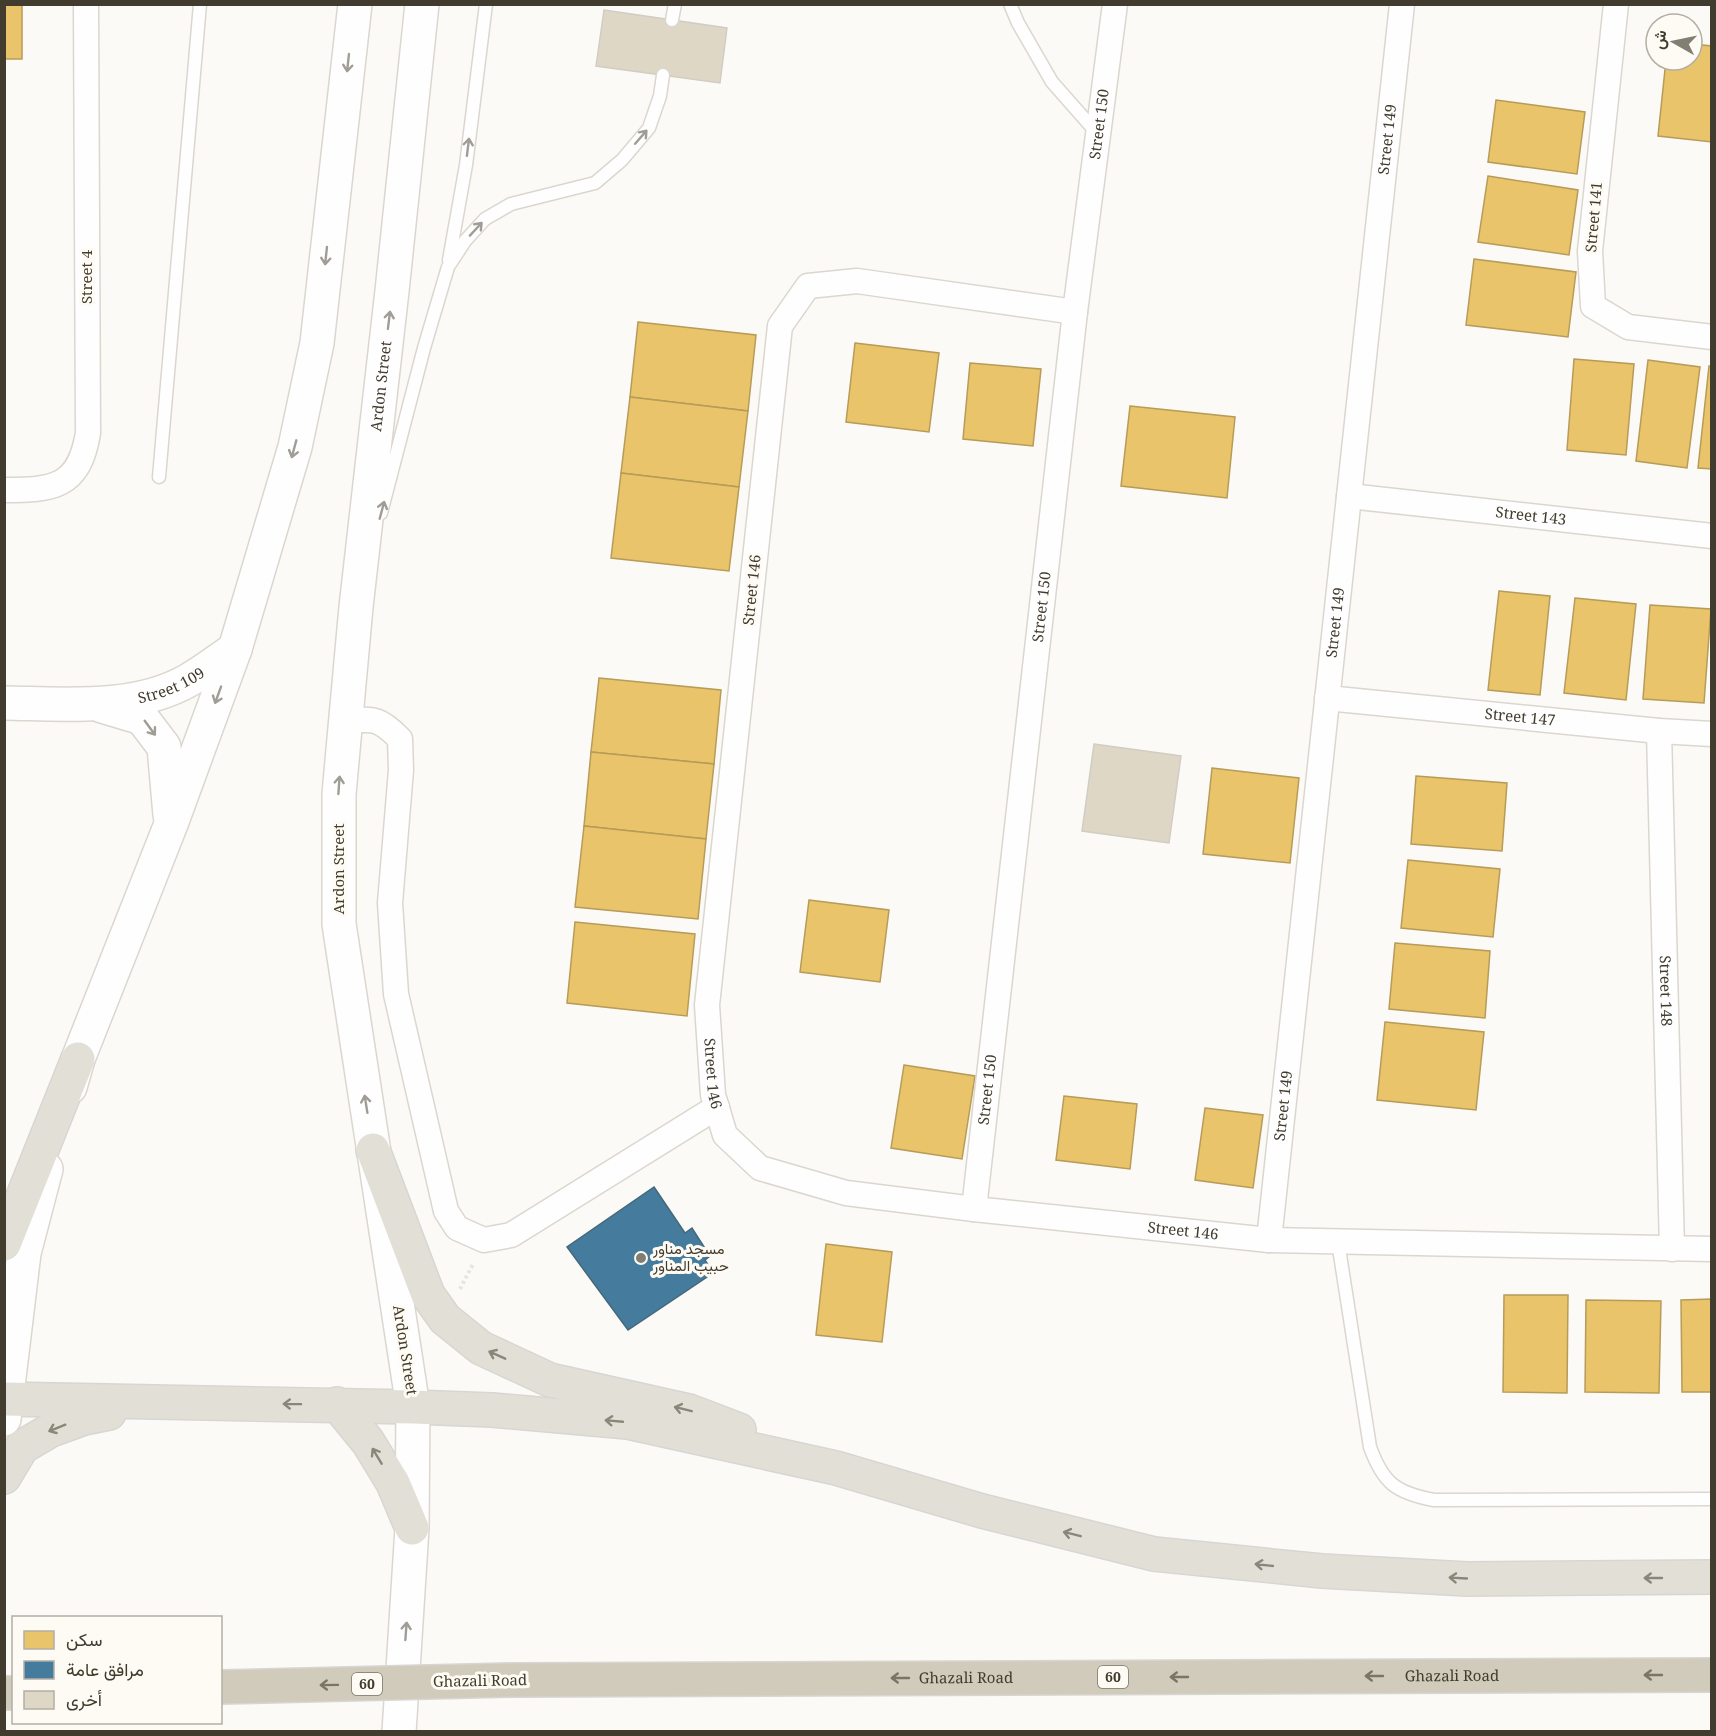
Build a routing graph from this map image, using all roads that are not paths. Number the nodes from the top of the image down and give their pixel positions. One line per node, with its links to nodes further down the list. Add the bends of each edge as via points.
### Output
1 (86, 4): 18 (street, Street 4, via 88,434 84,456 72,475 53,487)
2 (200, 4): 17 (lane)
3 (355, 4): 22 (main road, one-way to 22, via 317,343 295,447)
4 (422, 4): 21 (main road, Ardon Street, one-way to 4)
5 (486, 4): 14 (lane, one-way to 5, via 466,165)
6 (675, 4): 11 (lane)
7 (1010, 4): 13 (lane, via 1052,82)
8 (1115, 4): 13 (street, Street 150)
9 (1402, 4): 19 (street, Street 149)
10 (1616, 4): 16 (street, Street 141, via 1590,251 1593,306 1628,327)
11 (672, 20)
12 (663, 75): 14 (lane, one-way to 12, via 485,219 511,204 595,183 622,160 649,128)
13 (1098, 134): 15 (street, Street 150)
14 (448, 267): 21 (lane, one-way to 14)
15 (1074, 312): 31 (street, Street 146, via 857,281 808,286 780,326 707,1005); 33 (street, Street 150)
16 (1712, 337)
17 (159, 477)
18 (4, 490)
19 (1349, 496): 20 (street, Street 143); 23 (street, Street 149)
20 (1712, 536)
21 (356, 607): 26 (main road, Ardon Street)
22 (235, 649): 25 (main road, Street 109, via 188,681 147,696); 29 (main road, one-way to 29)
23 (1328, 698): 27 (street, Street 147); 34 (street, Street 149)
24 (4, 703): 25 (main road, Street 109)
25 (98, 705): 29 (main road, Street 109, one-way to 29, via 142,718 164,747)
26 (344, 721): 31 (street, via 386,724 400,740 390,903 396,994 446,1211 457,1228 484,1240 511,1235); 32 (main road, Ardon Street, one-way to 26, via 339,924 339,794)
27 (1659, 730): 28 (street, Street 147); 37 (street, Street 148)
28 (1712, 734)
29 (171, 824): 30 (main road)
30 (78, 1059): 36 (main road); 41 (main road, via 24,1253)
31 (717, 1107): 33 (street, Street 146, via 725,1135 760,1168 846,1193)
32 (373, 1150): 42 (main road, Ardon Street); 43 (main road, one-way to 32, via 690,1411 550,1380 480,1348 445,1319 428,1295)
33 (974, 1209): 34 (street, Street 146)
34 (1269, 1240): 35 (street, Street 146)
35 (1338, 1242): 37 (street, Street 146); 45 (lane, via 1370,1447 1377,1468 1392,1485 1412,1496 1434,1500)
36 (4, 1244)
37 (1672, 1249): 38 (street, Street 146)
38 (1712, 1249)
39 (176, 1402): 40 (main road, one-way to 39); 41 (main road); 44 (main road, one-way to 44, via 84,1418 51,1430 22,1447)
40 (337, 1404): 42 (main road); 46 (main road, one-way to 40, via 393,1483 368,1442)
41 (5, 1406)
42 (413, 1407): 43 (main road, one-way to 42, via 627,1422); 46 (main road, Ardon Street)
43 (836, 1468): 47 (main road, one-way to 43, via 1467,1579 1322,1571 1154,1554 981,1511)
44 (4, 1477)
45 (1712, 1499)
46 (412, 1527): 50 (main road, Ardon Street, one-way to 46)
47 (1712, 1577)
48 (1712, 1675): 49 (highway, Ghazali Road / 60, one-way to 49, bridge, via 514,1680)
49 (222, 1688)
50 (399, 1731)

